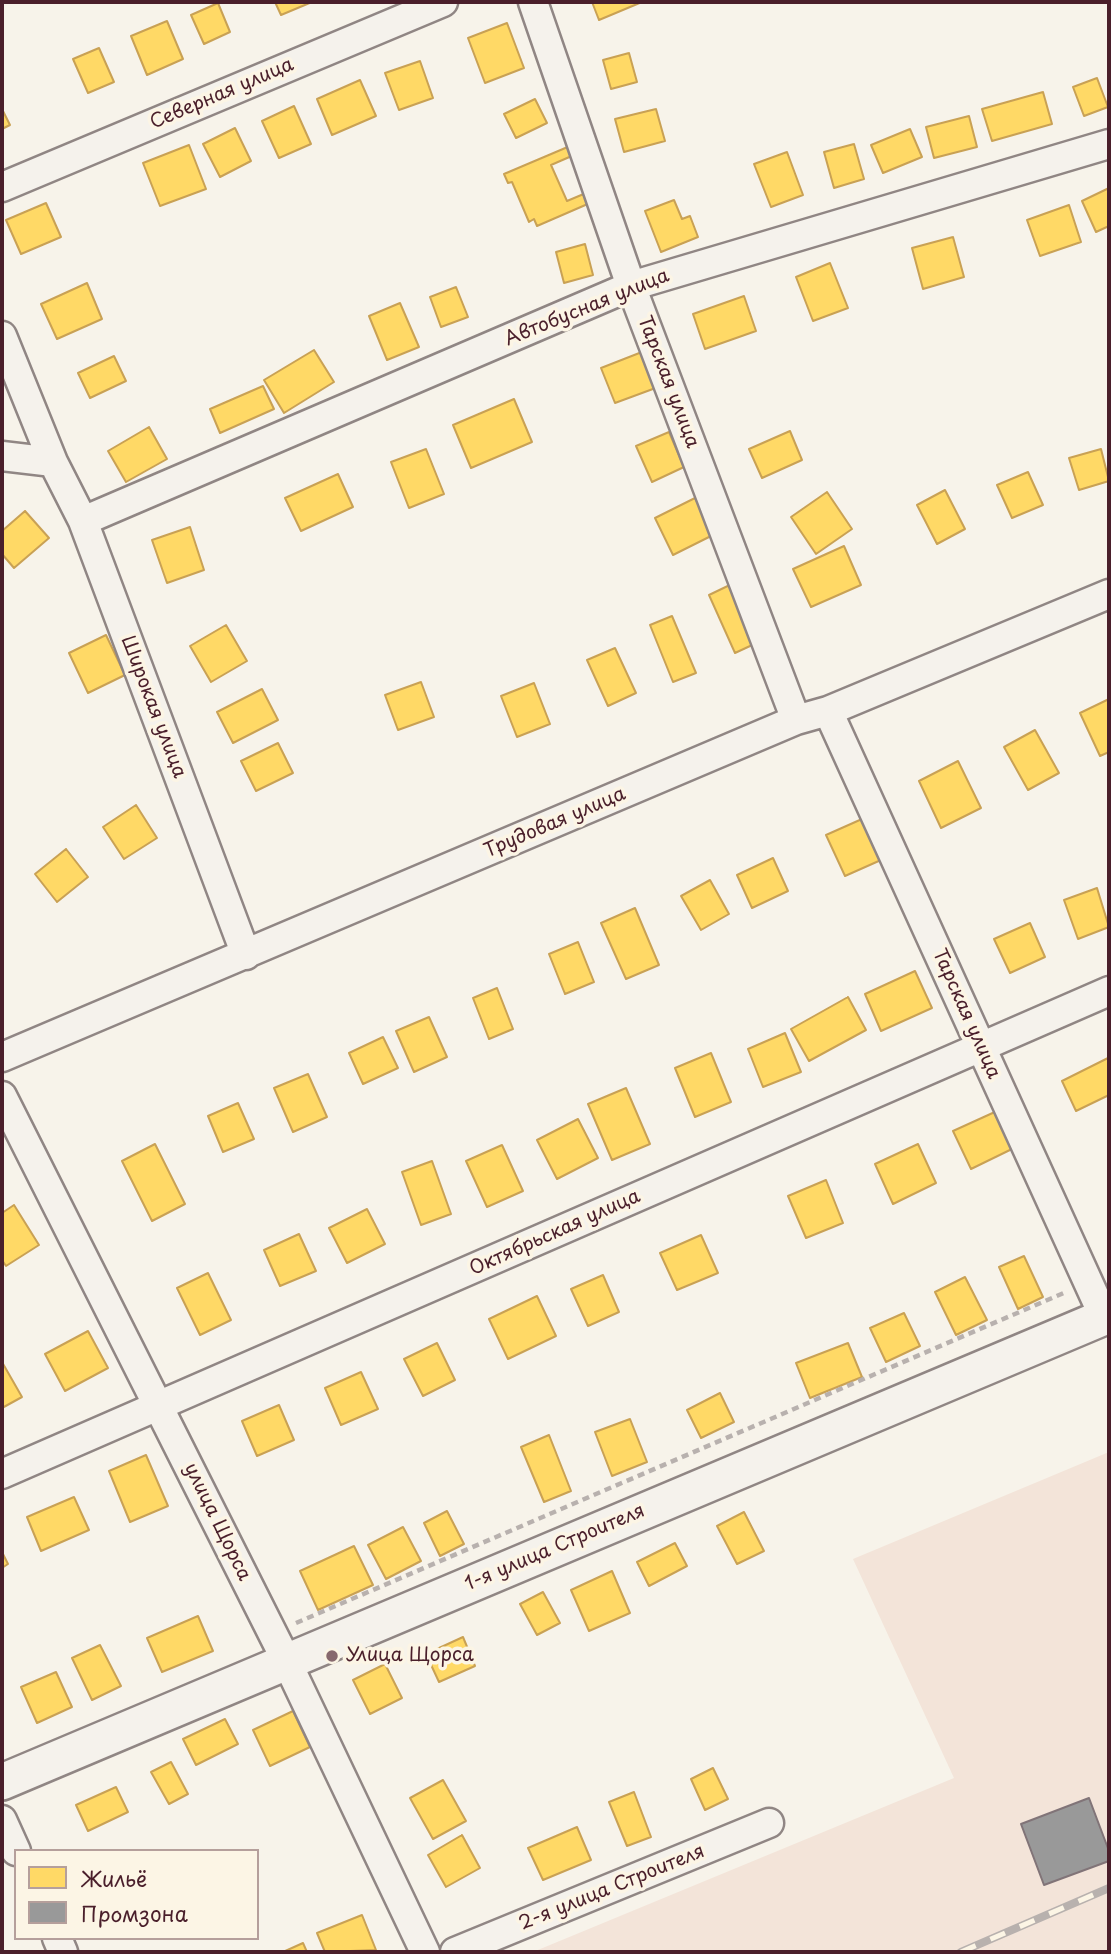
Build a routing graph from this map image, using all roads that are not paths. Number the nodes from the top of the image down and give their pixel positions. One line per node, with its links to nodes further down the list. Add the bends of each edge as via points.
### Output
1 (443, 2): 4 (street, Северная улица)
2 (533, 2): 5 (street, Тарская улица)
3 (1109, 144): 5 (street, Автобусная улица)
4 (2, 187)
5 (631, 286): 9 (street, Автобусная улица); 12 (street, Тарская улица)
6 (2, 336): 8 (street, Широкая улица)
7 (2, 456): 8 (street)
8 (53, 462): 9 (street, Широкая улица)
9 (83, 521): 13 (street, Широкая улица)
10 (1109, 594): 11 (street, Трудовая улица)
11 (828, 711): 12 (street, Трудовая улица); 15 (street, Тарская улица)
12 (796, 720): 13 (street, Трудовая улица)
13 (246, 955): 16 (street, Трудовая улица)
14 (1109, 992): 15 (street, Октябрьская улица)
15 (981, 1048): 18 (street, Тарская улица); 19 (street, Октябрьская улица)
16 (2, 1057)
17 (2, 1096): 19 (street, улица Щорса)
18 (1107, 1316): 21 (street, 1-я улица Строителя)
19 (159, 1405): 20 (street, Октябрьская улица); 21 (street, улица Щорса)
20 (2, 1474)
21 (279, 1647): 22 (street, 1-я улица Строителя); 26 (street, улица Щорса)
22 (2, 1783)
23 (2, 1820): 25 (street)
24 (769, 1823): 27 (street, 2-я улица Строителя)
25 (15, 1849)
26 (425, 1952)
27 (455, 1952)

